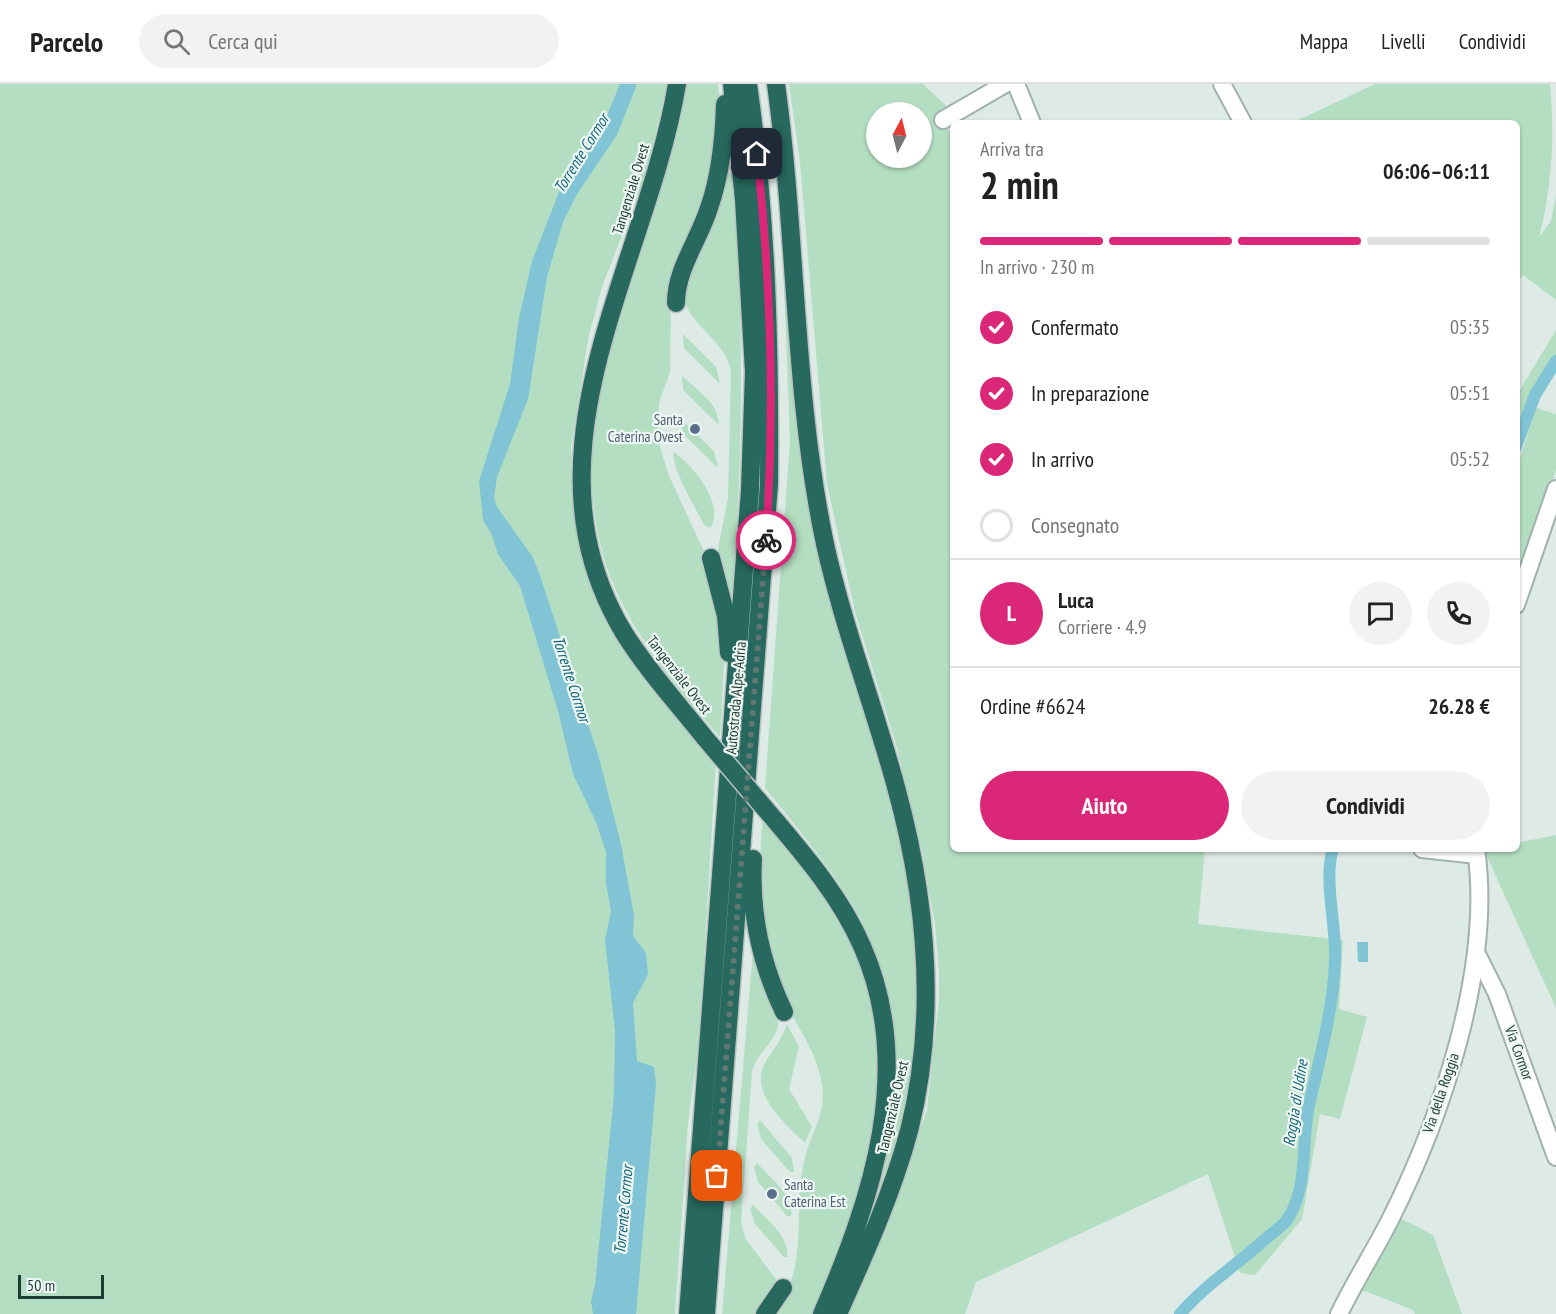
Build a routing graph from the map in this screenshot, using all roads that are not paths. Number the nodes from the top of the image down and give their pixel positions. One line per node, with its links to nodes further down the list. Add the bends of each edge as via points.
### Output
1 (676, 84): 26 (highway, Tangenziale Ovest, bridge, via 653,183 615,297 587,403 581,477 588,539 607,599 625,634 837,900 862,946 874,985 885,1035 887,1090 878,1152 850,1249)
2 (727, 84): 12 (highway, via 715,188 679,277)
3 (732, 84): 17 (highway, Autostrada Alpe-Adria, via 744,200 754,372)
4 (748, 84): 16 (highway, Autostrada Alpe-Adria, via 765,238 770,368 769,484)
5 (776, 84): 27 (highway, Tangenziale Ovest, via 810,456 825,543 907,831 918,888 928,992 909,1132 888,1197)
6 (1005, 84): 9 (street)
7 (1016, 84): 10 (street)
8 (1221, 84): 11 (street)
9 (943, 120)
10 (1031, 120)
11 (1242, 120)
12 (676, 303)
13 (1556, 489): 15 (street)
14 (711, 558): 17 (highway, via 729,635 723,717)
15 (1520, 593)
16 (751, 726): 20 (highway, via 758,769 753,906 764,959); 24 (highway, Autostrada Alpe-Adria)
17 (732, 745): 23 (highway, Autostrada Alpe-Adria)
18 (1477, 852): 19 (street, Via della Roggia, via 1482,886)
19 (1476, 952): 21 (street, Via Cormor, via 1497,994); 28 (street, Via della Roggia, via 1455,1056 1440,1101 1393,1215)
20 (784, 1012)
21 (1556, 1157)
22 (783, 1287): 25 (highway)
23 (688, 1314)
24 (706, 1314)
25 (765, 1314)
26 (822, 1314)
27 (838, 1314)
28 (1339, 1314)

